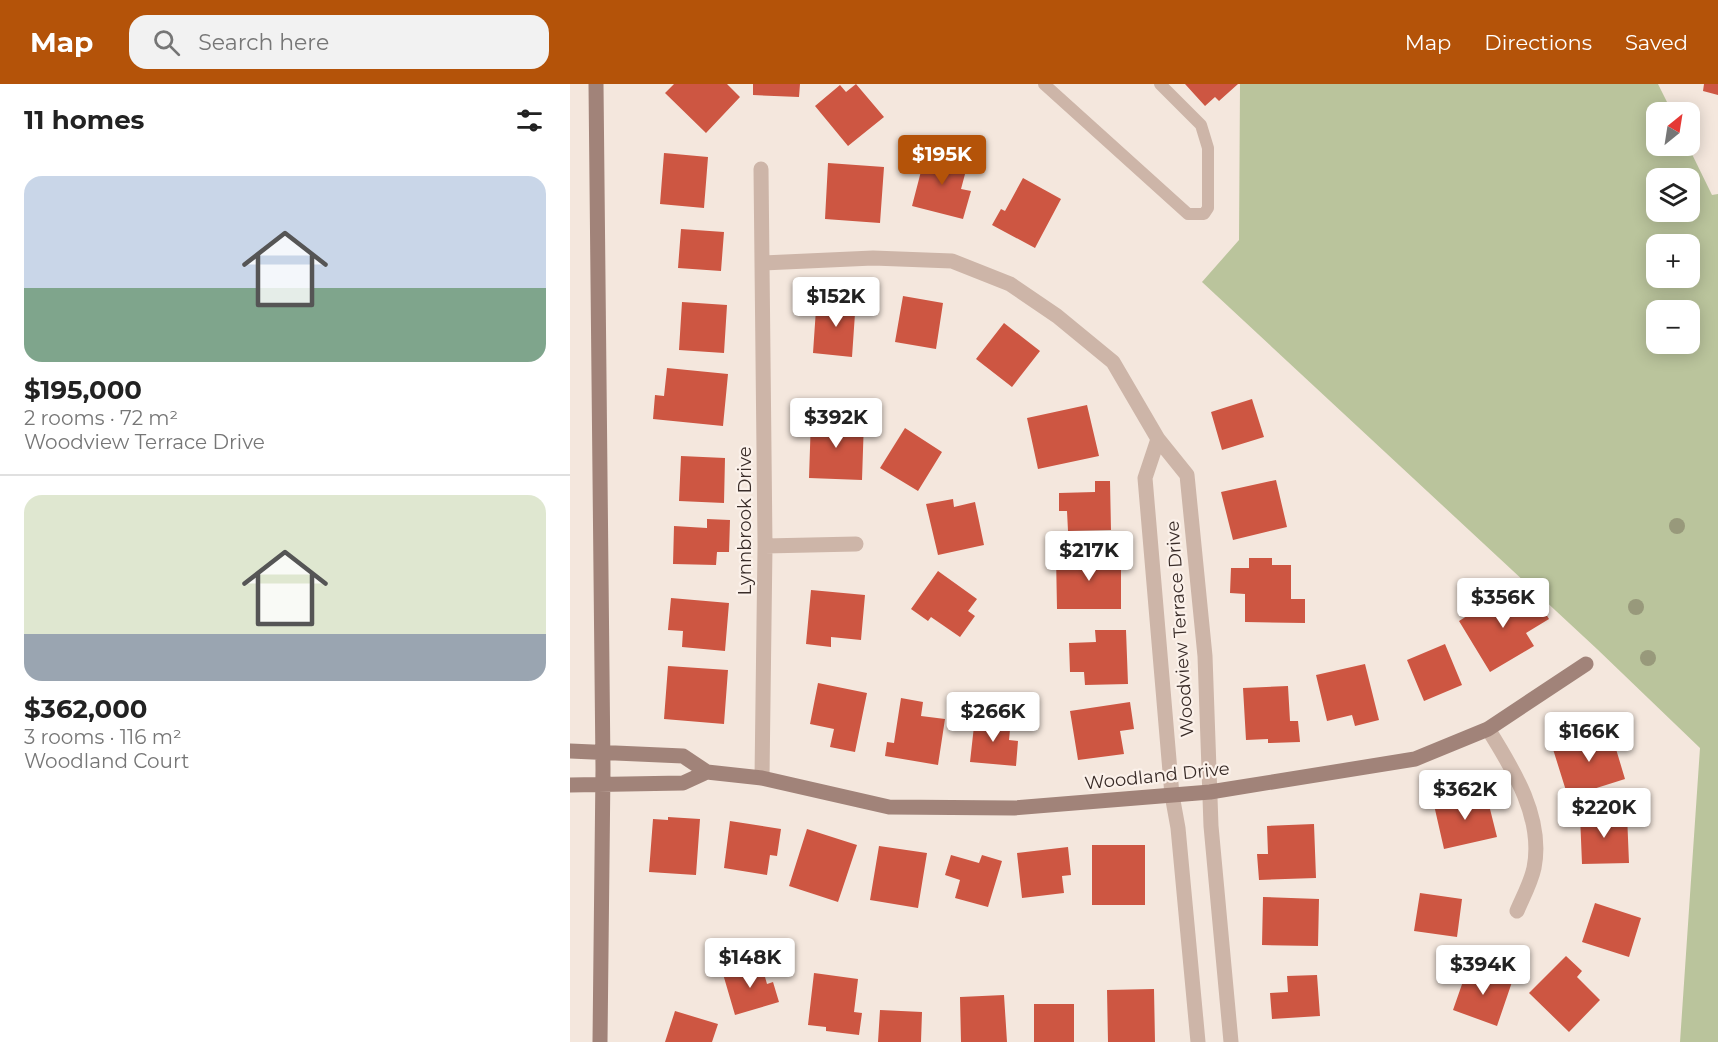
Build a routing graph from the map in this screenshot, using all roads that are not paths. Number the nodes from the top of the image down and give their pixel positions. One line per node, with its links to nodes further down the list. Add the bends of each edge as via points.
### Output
1 (596, 84): 12 (street)
2 (1044, 84): 3 (lane, via 1188,214 1204,214 1208,208 1208,148 1201,125)
3 (1160, 84)
4 (761, 169): 5 (street, Lynnbrook Drive)
5 (763, 263): 6 (street, Woodview Terrace Drive, via 873,258 952,261 1010,284 1113,362); 8 (street, Lynnbrook Drive)
6 (1158, 439): 17 (street, Woodview Terrace Drive, via 1187,474 1205,656); 18 (street, Woodview Terrace Drive, via 1145,478)
7 (856, 544): 8 (street)
8 (765, 546): 14 (street, Lynnbrook Drive)
9 (1586, 664): 10 (street, Woodland Drive)
10 (1488, 729): 17 (street, Woodland Drive, via 1415,759); 19 (street, via 1517,777 1536,836 1534,868)
11 (570, 752): 12 (street, Woodland Drive)
12 (603, 752): 13 (street, Woodland Drive, via 683,756); 15 (street)
13 (707, 772): 14 (street, Woodland Drive); 15 (street, Woodland Drive, via 682,783)
14 (762, 778): 18 (street, Woodland Drive, via 889,807 1014,808)
15 (603, 783): 16 (street, Woodland Drive); 20 (street)
16 (570, 785)
17 (1210, 792): 18 (street, Woodland Drive); 22 (street, Woodview Terrace Drive)
18 (1172, 795): 21 (street, Woodview Terrace Drive)
19 (1517, 911)
20 (600, 1042)
21 (1197, 1042)
22 (1231, 1042)

